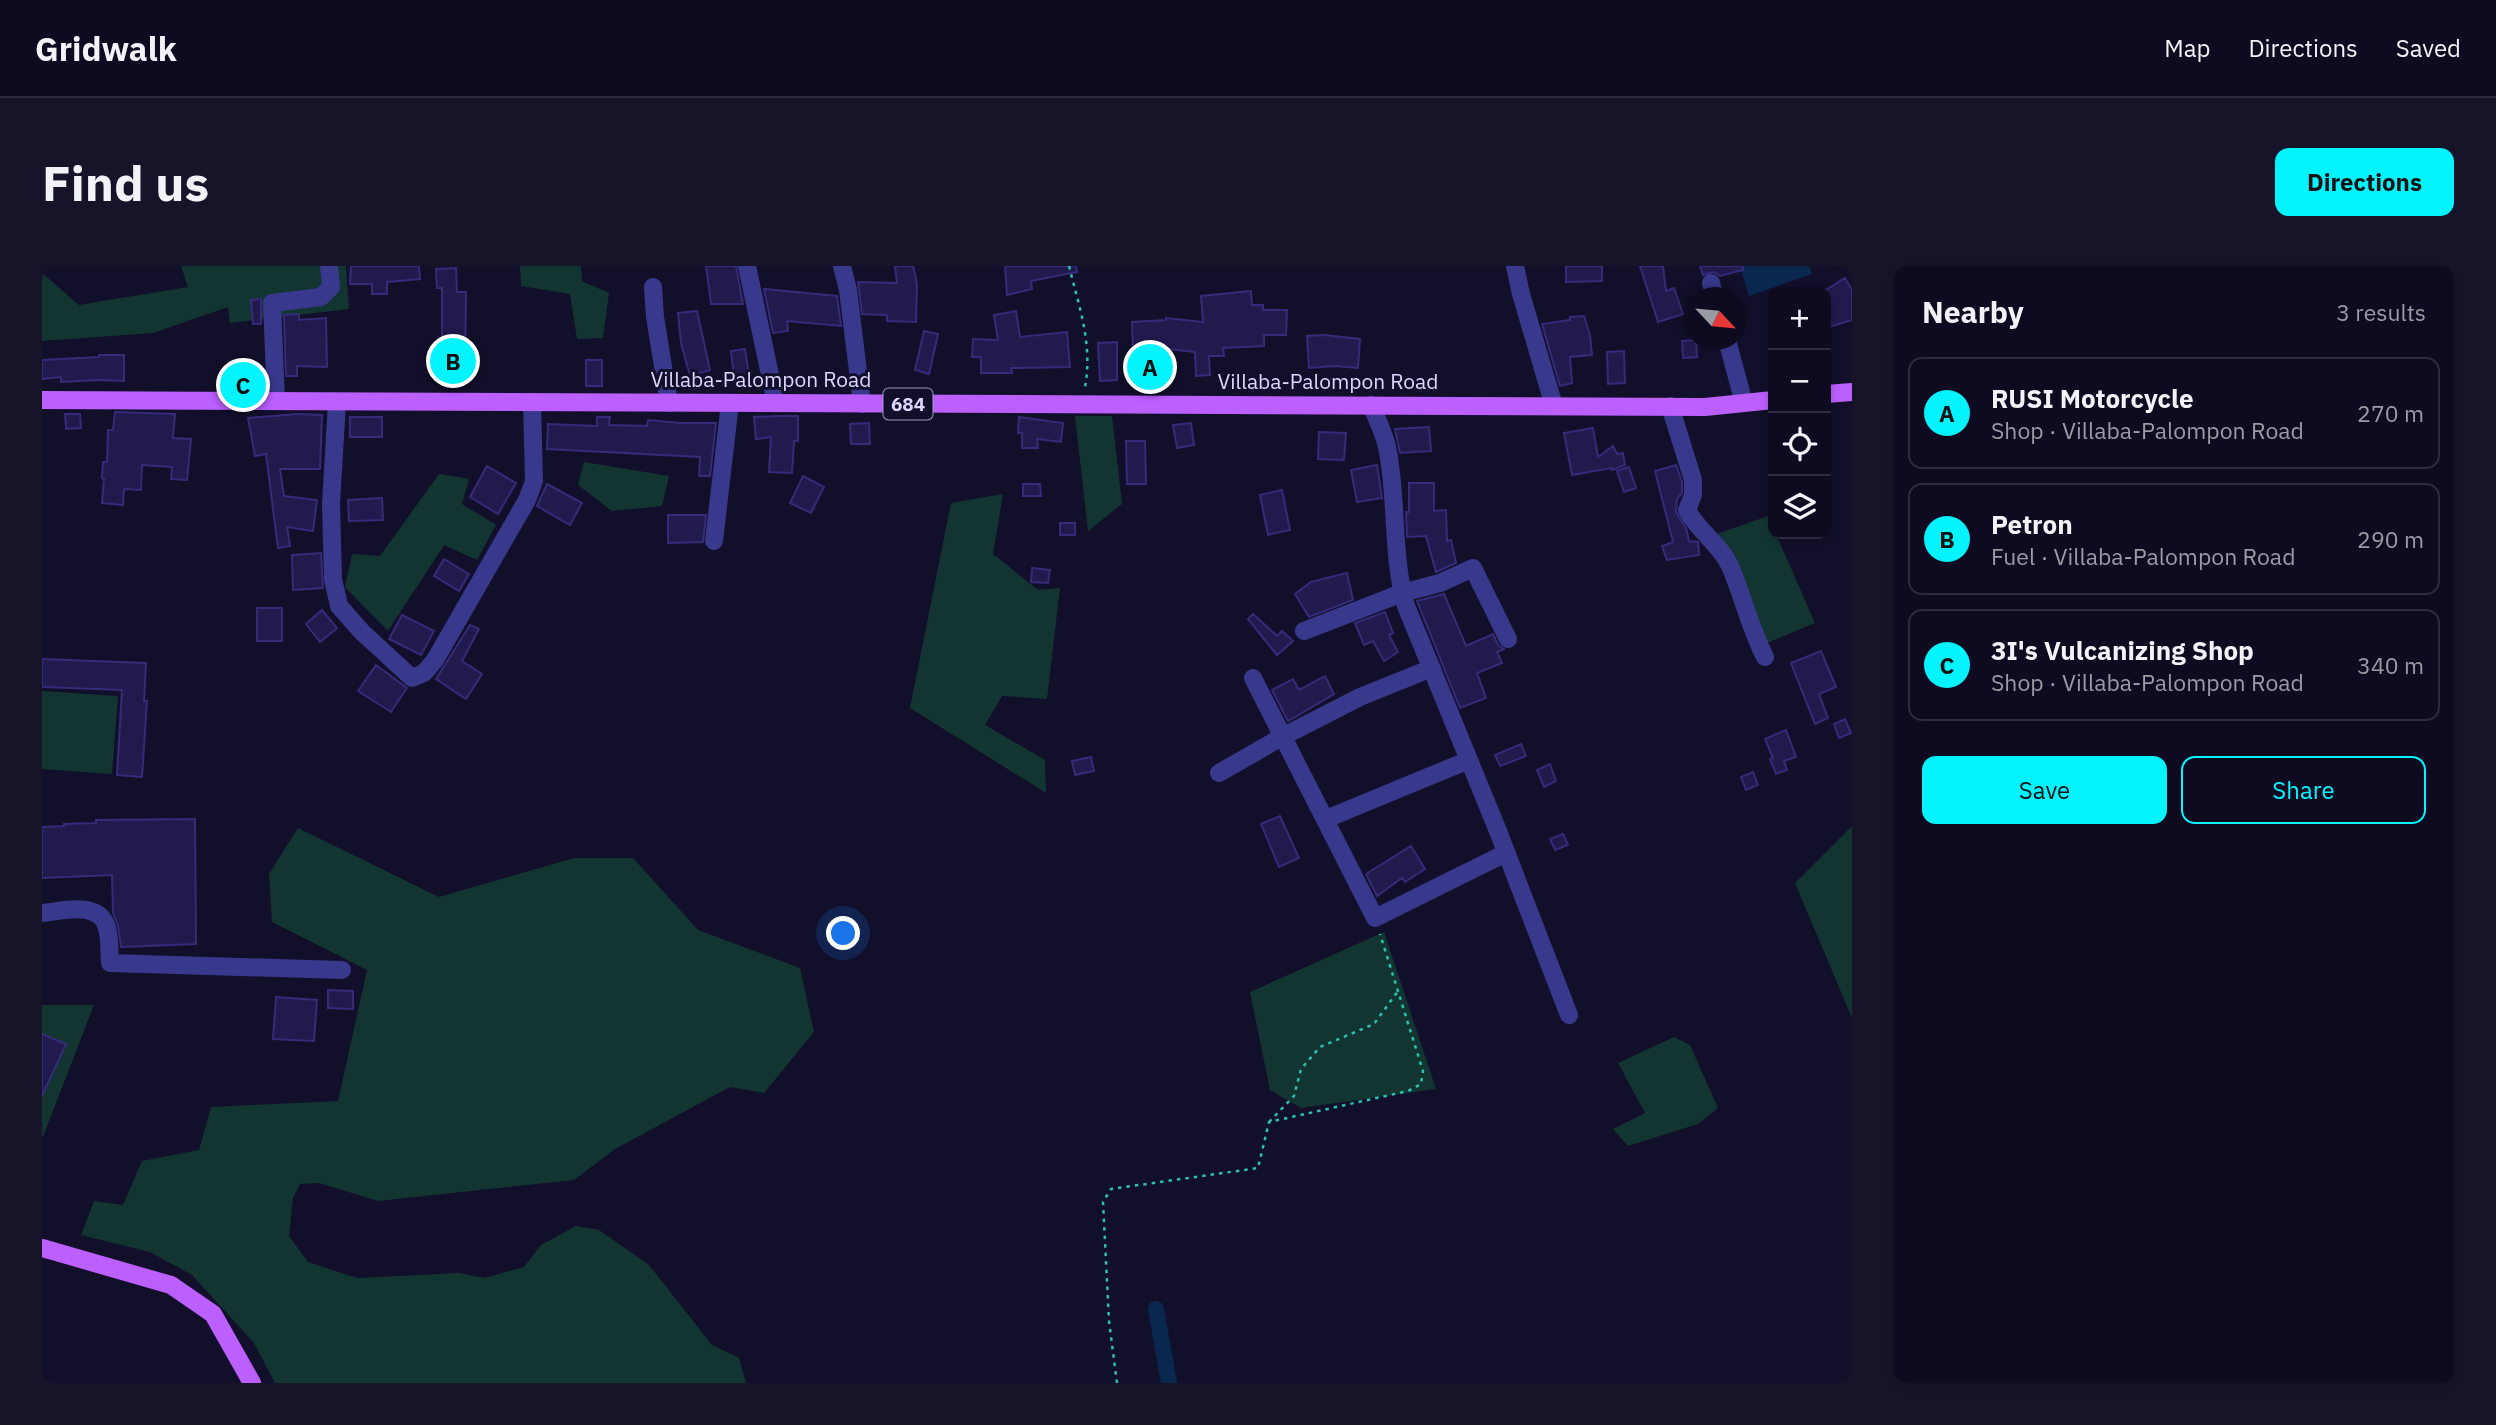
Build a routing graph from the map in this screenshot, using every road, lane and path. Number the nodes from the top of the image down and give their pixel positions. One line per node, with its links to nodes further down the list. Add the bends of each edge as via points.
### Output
1 (329, 266): 12 (street, via 331,287 321,298 272,303)
2 (747, 266): 18 (street)
3 (842, 266): 19 (street)
4 (1069, 266): 20 (path, via 1089,365)
5 (1515, 266): 22 (street)
6 (653, 287): 16 (street)
7 (1730, 350): 15 (street)
8 (1852, 392): 9 (main road)
9 (1831, 394)
10 (42, 400): 12 (main road, Villaba-Palompon Road / 684)
11 (1768, 400): 15 (main road, Villaba-Palompon Road / 684)
12 (276, 401): 13 (main road, Villaba-Palompon Road / 684)
13 (337, 402): 14 (main road, Villaba-Palompon Road / 684); 14 (street, via 331,504 332,579 339,606 412,678 425,673 435,660 527,500 534,481)
14 (532, 402): 16 (main road, Villaba-Palompon Road / 684)
15 (1744, 402): 23 (main road, Villaba-Palompon Road / 684)
16 (669, 403): 17 (main road, Villaba-Palompon Road / 684)
17 (730, 403): 18 (main road, Villaba-Palompon Road / 684); 24 (street)
18 (776, 403): 19 (main road, Villaba-Palompon Road / 684)
19 (862, 404): 20 (main road, Villaba-Palompon Road / 684)
20 (1082, 404): 21 (main road, Villaba-Palompon Road / 684)
21 (1371, 405): 22 (main road, Villaba-Palompon Road / 684); 25 (street, via 1387,444)
22 (1554, 406): 23 (main road, Villaba-Palompon Road / 684)
23 (1670, 406): 28 (street, via 1693,480 1687,510 1730,566)
24 (714, 541)
25 (1402, 593): 26 (street); 27 (street, via 1473,568); 29 (street)
26 (1304, 631)
27 (1508, 639)
28 (1765, 657)
29 (1432, 668): 31 (street, via 1360,697); 32 (street)
30 (1253, 678): 31 (street)
31 (1283, 736): 33 (street); 34 (street)
32 (1469, 760): 34 (street); 35 (street)
33 (1219, 773)
34 (1326, 818): 37 (street)
35 (1506, 853): 37 (street); 40 (street)
36 (42, 913): 38 (street, via 84,909 98,913 107,926 110,963)
37 (1375, 918): 39 (path)
38 (342, 970)
39 (1398, 991): 41 (path, via 1374,1024 1320,1047 1301,1069 1294,1096); 41 (path, via 1423,1071 1421,1084 1408,1091)
40 (1569, 1015)
41 (1269, 1122): 44 (path, via 1258,1168 1111,1189 1103,1202)
42 (42, 1248): 43 (main road, via 170,1285 213,1314)
43 (252, 1383)
44 (1117, 1383)

